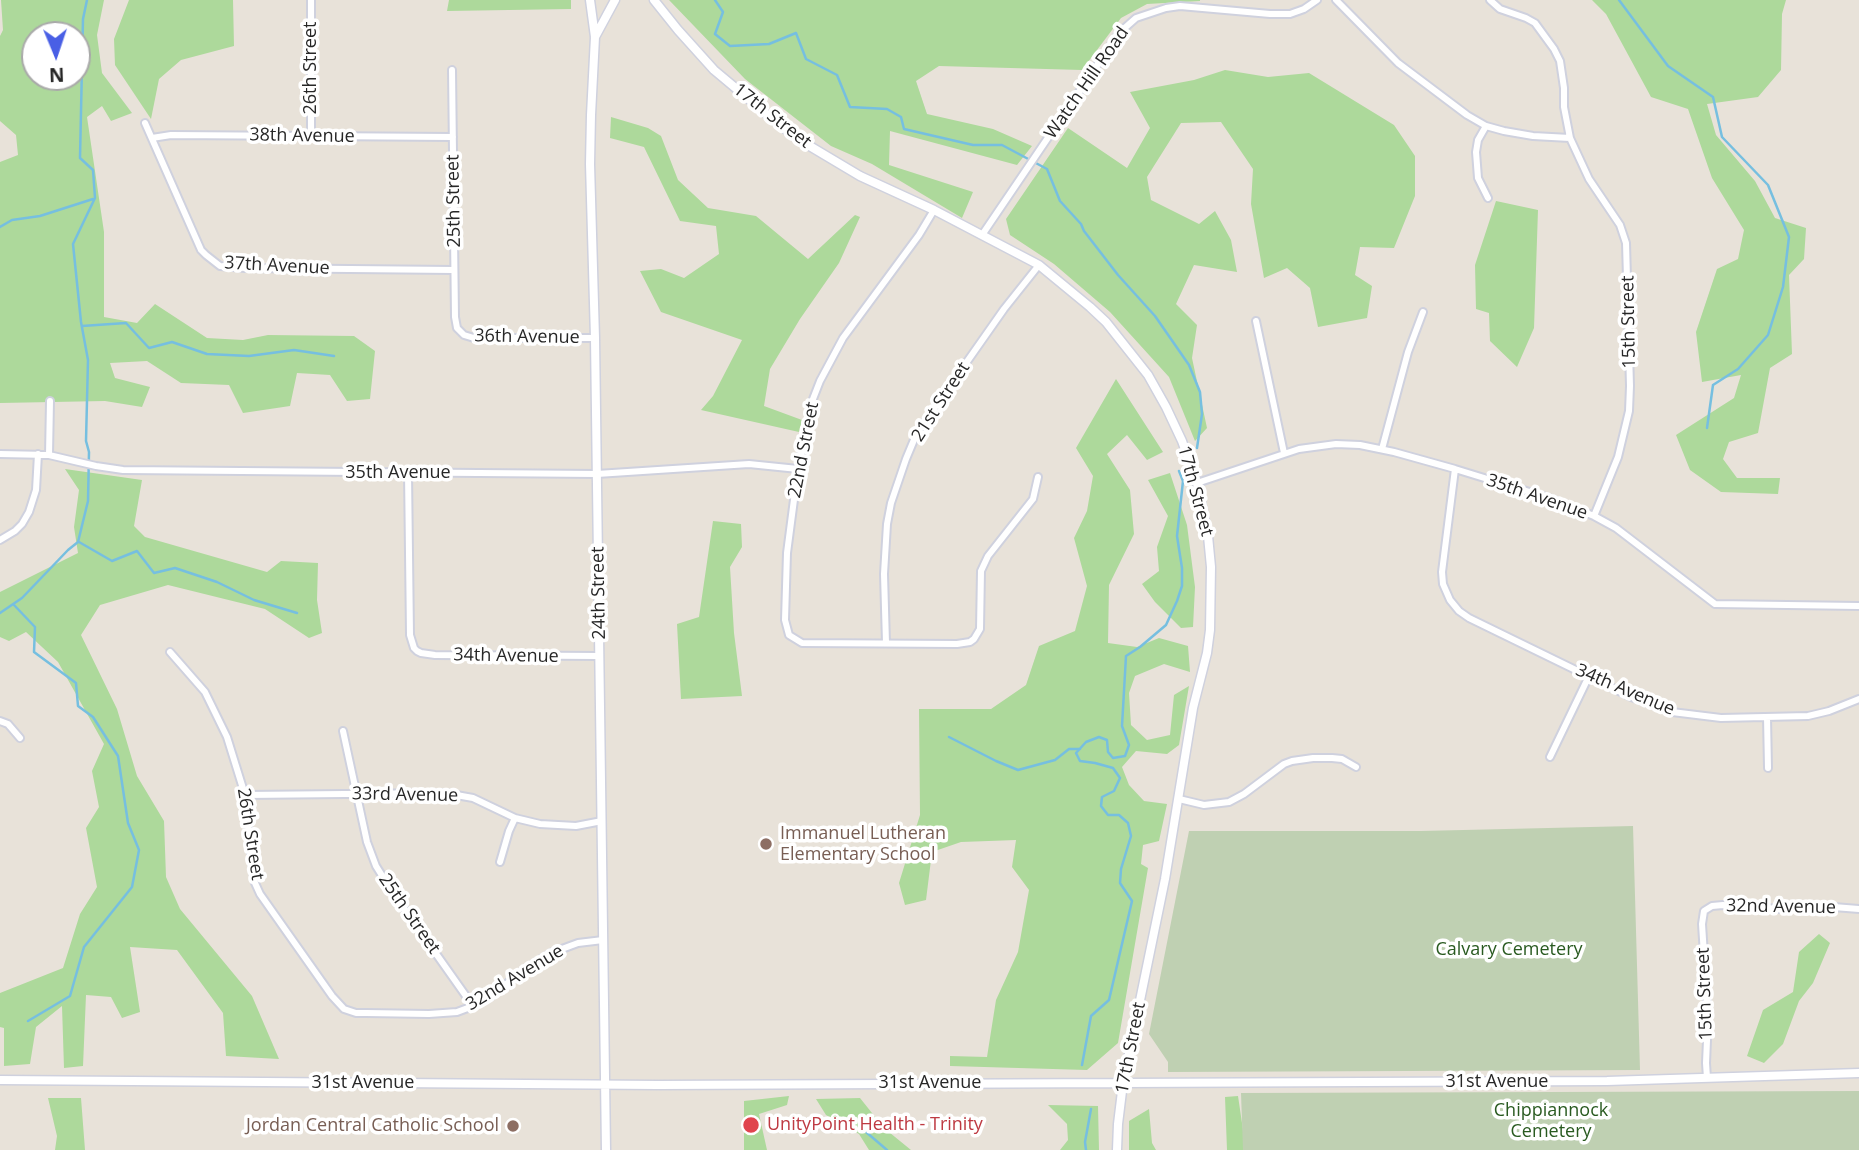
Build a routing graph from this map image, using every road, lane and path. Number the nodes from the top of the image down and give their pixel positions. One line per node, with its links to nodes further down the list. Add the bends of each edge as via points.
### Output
1 (311, 0): 14 (street, 26th Street)
2 (590, 0): 10 (street, 24th Street)
3 (617, 0): 10 (street, 24th Street)
4 (645, 0): 9 (street)
5 (654, 0): 9 (street, 17th Street)
6 (1317, 0): 20 (street, Watch Hill Road, via 1290,14 1180,6 1136,18 1119,33)
7 (1336, 0): 13 (street, via 1398,63)
8 (1490, 0): 17 (street, 15th Street, via 1535,23 1554,49 1560,61)
9 (663, 11): 19 (street, 17th Street, via 715,69 781,127 860,176)
10 (595, 37): 26 (street, 24th Street, via 590,164)
11 (452, 70): 15 (street, 25th Street)
12 (145, 123): 16 (street, 37th Avenue)
13 (1486, 126): 17 (street); 18 (street, via 1476,152 1478,178)
14 (311, 136): 15 (street, 38th Avenue); 16 (street, 38th Avenue)
15 (453, 137): 22 (street, 25th Street)
16 (152, 138): 22 (street, 37th Avenue, via 201,250 220,266)
17 (1570, 138): 39 (street, 15th Street, via 1626,243 1629,411 1618,457)
18 (1488, 198)
19 (934, 210): 20 (street, 17th Street); 33 (street, 22nd Street, via 831,359 813,399)
20 (982, 234): 21 (street, 17th Street)
21 (1039, 265): 38 (street, 17th Street, via 1106,322 1148,375 1182,441); 42 (street, 21st Street, via 931,413 906,459 887,524)
22 (454, 270): 25 (street, 25th Street)
23 (1423, 312): 28 (street)
24 (1256, 321): 29 (street)
25 (459, 331): 26 (street, 36th Avenue, via 474,338)
26 (595, 338): 36 (street, 24th Street)
27 (50, 401): 32 (street)
28 (1382, 449): 29 (street, 35th Avenue, via 1336,444); 34 (street, 35th Avenue)
29 (1284, 453): 38 (street, 35th Avenue)
30 (0, 454): 31 (street, 35th Avenue)
31 (38, 454): 32 (street, 35th Avenue); 40 (street, via 36,490 29,512 15,531)
32 (49, 455): 35 (street, 35th Avenue, via 123,470)
33 (798, 469): 36 (street, 35th Avenue, via 750,464); 42 (street, 22nd Street, via 787,553 786,629 792,639 802,643)
34 (1455, 469): 39 (street, 35th Avenue); 45 (street, 34th Avenue, via 1442,572 1450,600 1469,618)
35 (408, 472): 36 (street, 35th Avenue); 44 (street, 34th Avenue, via 414,648 435,655)
36 (597, 474): 44 (street, 24th Street)
37 (1038, 477): 42 (street, via 1034,499 981,571 980,629 974,639)
38 (1196, 483): 56 (street, 17th Street, via 1211,567 1210,630)
39 (1594, 516): 41 (street, 35th Avenue, via 1716,604)
40 (0, 540)
41 (1859, 606)
42 (886, 643)
43 (170, 652): 55 (street, 26th Street, via 205,692)
44 (599, 656): 58 (street, 24th Street)
45 (1589, 676): 47 (street, 34th Avenue, via 1672,712); 51 (street)
46 (1859, 699): 47 (street, 34th Avenue, via 1820,713)
47 (1767, 717): 53 (street)
48 (0, 721): 50 (street)
49 (343, 731): 54 (street, 25th Street)
50 (20, 738)
51 (1549, 757)
52 (1356, 767): 56 (street, via 1332,758 1292,761 1229,802 1204,805)
53 (1768, 768)
54 (357, 794): 55 (street, 33rd Avenue); 57 (street, 33rd Avenue, via 461,795); 63 (street, 25th Street, via 376,866)
55 (245, 795): 64 (street, 26th Street, via 260,894)
56 (1179, 799): 68 (street, 17th Street)
57 (515, 818): 58 (street, 33rd Avenue, via 554,825); 59 (street)
58 (602, 821): 62 (street, 24th Street)
59 (500, 862)
60 (1859, 909): 61 (street, 32nd Avenue, via 1723,905)
61 (1704, 911): 66 (street, 15th Street)
62 (603, 940): 63 (street, 32nd Avenue, via 551,953); 69 (street, 24th Street)
63 (473, 1006): 64 (street, 32nd Avenue, via 447,1013 356,1013)
64 (344, 1009)
65 (1859, 1073): 66 (street, 31st Avenue)
66 (1707, 1078): 68 (street, 31st Avenue)
67 (0, 1080): 69 (street, 31st Avenue)
68 (1123, 1083): 69 (street, 31st Avenue); 71 (street, 17th Street)
69 (605, 1084): 70 (street, 24th Street)
70 (606, 1150)
71 (1117, 1150)

